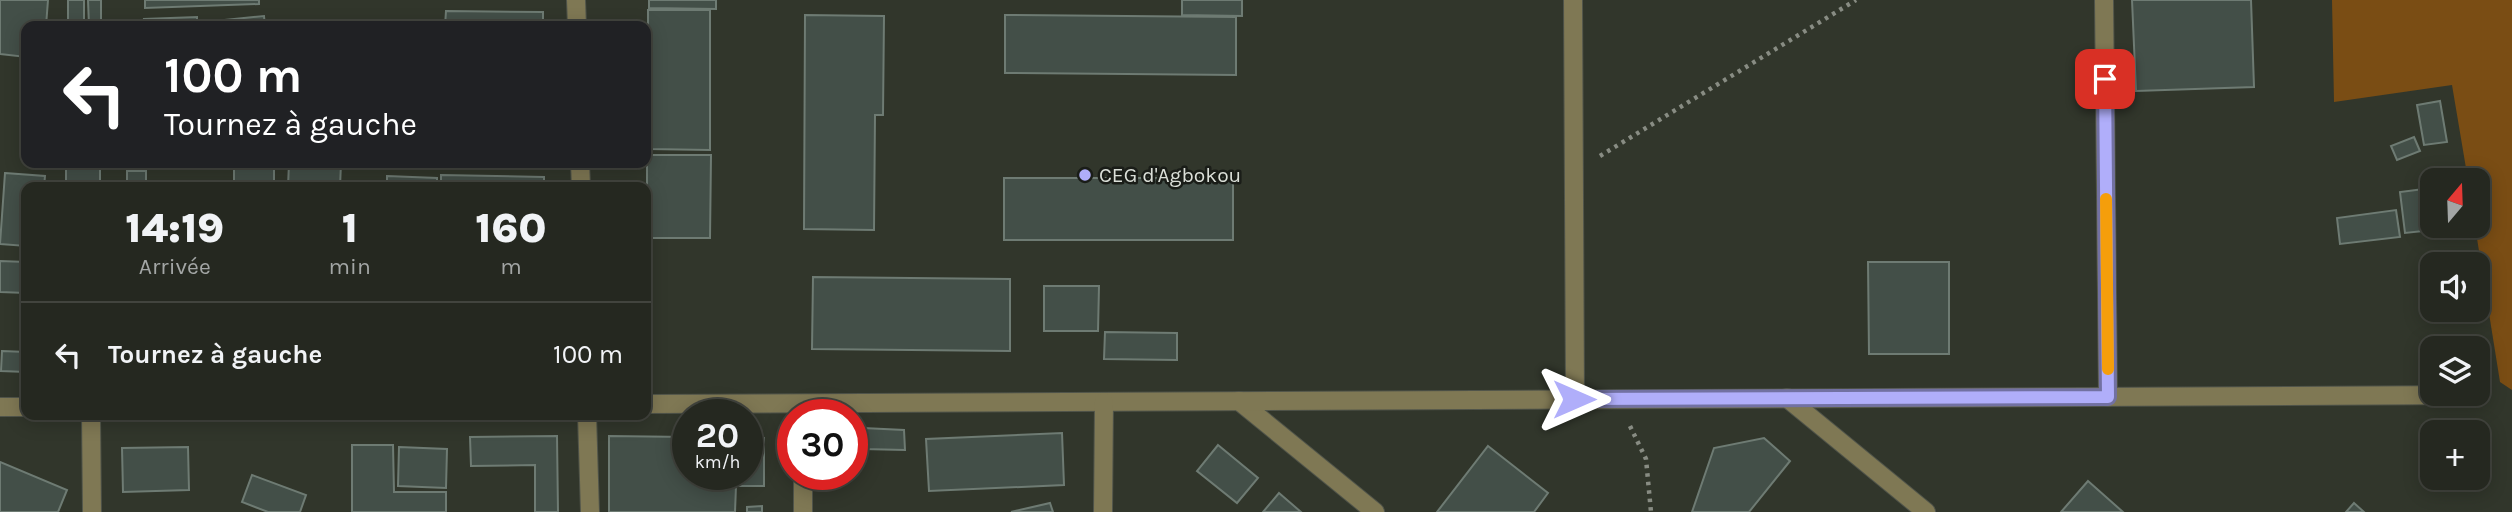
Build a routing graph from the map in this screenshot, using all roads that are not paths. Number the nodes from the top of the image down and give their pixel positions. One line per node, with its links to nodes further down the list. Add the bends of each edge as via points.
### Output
1 (576, 0): 4 (street)
2 (1573, 0): 8 (street)
3 (2104, 0): 6 (street)
4 (577, 21)
5 (2420, 396): 6 (street)
6 (2108, 397): 7 (street)
7 (1787, 398): 8 (street); 24 (street)
8 (1574, 399): 9 (street)
9 (1238, 401): 10 (street); 23 (street)
10 (1104, 402): 15 (street); 22 (street)
11 (651, 404): 14 (street)
12 (0, 407): 13 (street)
13 (21, 407)
14 (777, 408)
15 (868, 408)
16 (91, 420): 19 (street)
17 (587, 420): 20 (street)
18 (803, 490): 21 (street)
19 (92, 512)
20 (590, 512)
21 (803, 512)
22 (1103, 512)
23 (1375, 512)
24 (1926, 512)

